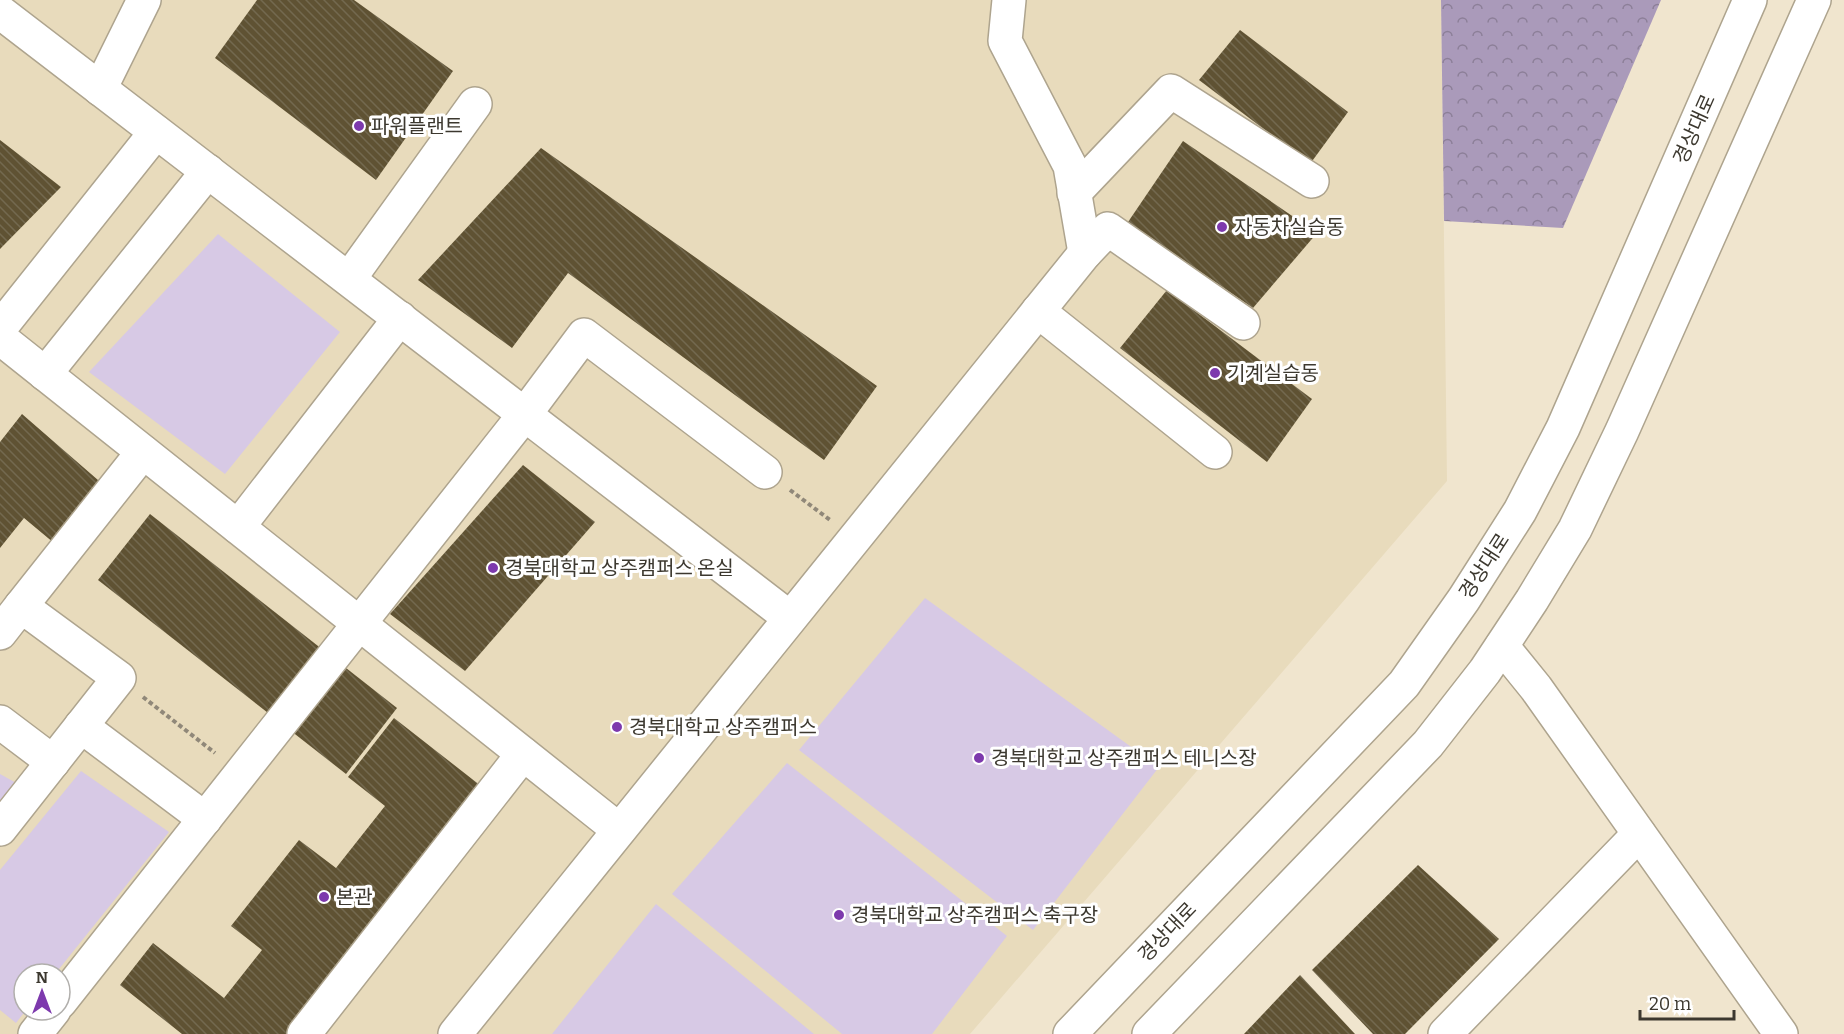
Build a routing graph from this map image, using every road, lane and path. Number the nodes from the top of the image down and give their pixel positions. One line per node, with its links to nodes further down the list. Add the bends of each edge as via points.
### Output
1 (144, 0): 6 (street)
2 (1009, 0): 11 (street, via 1005,41 1070,166)
3 (1750, 0): 46 (street, 경상대로, via 1563,428 1520,511 1464,598 1404,684)
4 (1814, 0): 30 (street, via 1575,529)
5 (0, 12): 6 (street)
6 (100, 89): 8 (street)
7 (475, 104): 13 (street)
8 (156, 132): 9 (street); 17 (street)
9 (208, 171): 13 (street); 19 (street)
10 (1312, 181): 11 (street, via 1171,91)
11 (1074, 193): 12 (street)
12 (1084, 253): 14 (street); 16 (street, via 1108,229)
13 (349, 279): 15 (street)
14 (1038, 311): 22 (street); 25 (street)
15 (400, 318): 20 (street); 24 (street)
16 (1243, 323)
17 (0, 328)
18 (0, 338): 19 (street)
19 (45, 374): 21 (street)
20 (525, 414): 23 (street, via 584,334); 27 (street); 28 (street)
21 (143, 452): 24 (street); 26 (street)
22 (1215, 452)
23 (765, 472): 25 (path)
24 (238, 527): 28 (street)
25 (855, 538): 27 (street)
26 (21, 606): 29 (street); 31 (street)
27 (790, 618): 39 (street)
28 (359, 623): 34 (street); 36 (street)
29 (0, 633)
30 (1502, 645): 40 (street); 47 (street, via 1428,744)
31 (119, 678): 33 (street); 36 (path)
32 (0, 722): 35 (street)
33 (81, 726): 35 (street); 37 (street)
34 (523, 754): 39 (street); 44 (street)
35 (53, 762): 38 (street)
36 (241, 774): 37 (street)
37 (205, 819): 41 (street)
38 (0, 829)
39 (619, 830): 45 (street)
40 (1639, 834): 48 (street); 49 (street)
41 (72, 987)
42 (44, 1022): 43 (street)
43 (35, 1034)
44 (304, 1034)
45 (455, 1034)
46 (1070, 1034)
47 (1149, 1034)
48 (1445, 1034)
49 (1781, 1034)

